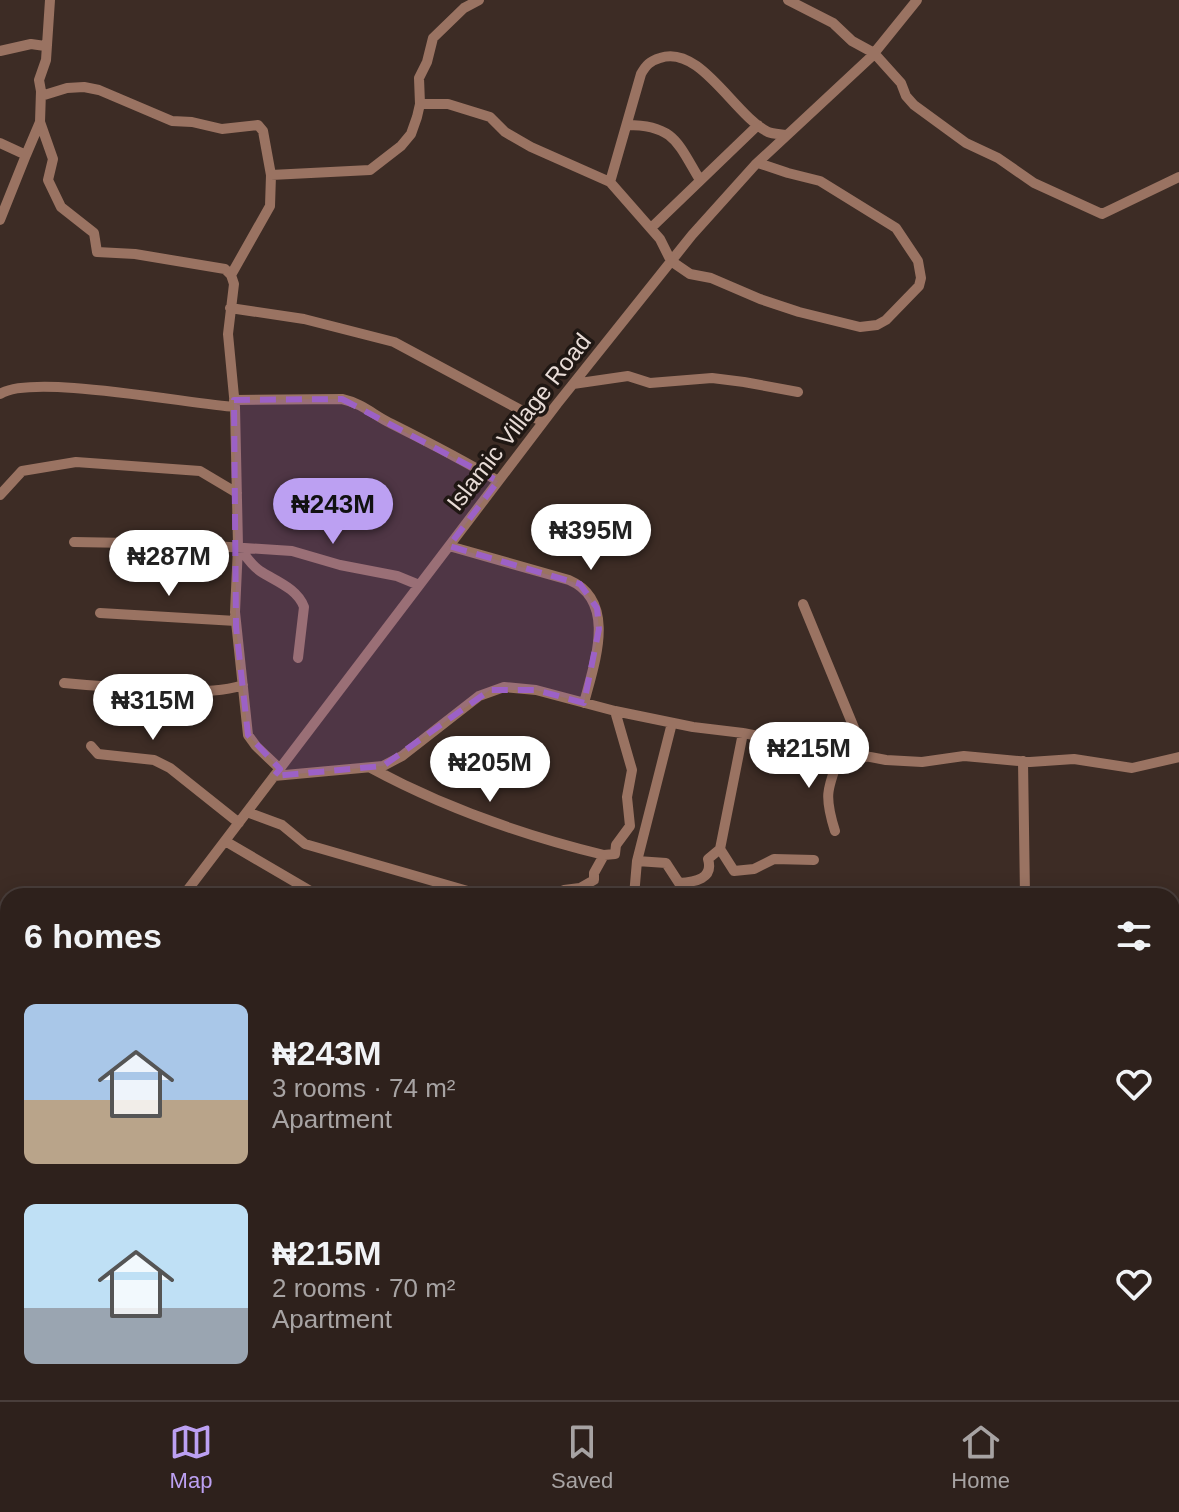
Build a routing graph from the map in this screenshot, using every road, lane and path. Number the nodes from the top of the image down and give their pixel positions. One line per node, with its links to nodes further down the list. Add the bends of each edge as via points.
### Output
1 (50, 0): 5 (street)
2 (479, 0): 9 (street, via 433,38 419,78)
3 (788, 0): 7 (street, via 833,23)
4 (917, 0): 7 (street, Islamic Village Road)
5 (45, 46): 6 (street); 8 (street)
6 (0, 51)
7 (874, 53): 13 (street, Islamic Village Road); 18 (street, via 914,105 966,143 1102,214)
8 (41, 96): 10 (street); 17 (street, via 84,87 172,121 222,129 258,125)
9 (420, 104): 17 (street, via 411,134 370,170); 20 (street, via 448,104 490,117 531,147)
10 (40, 122): 15 (street); 24 (street, via 53,159 48,180 61,207 94,233 97,252 225,269)
11 (627, 125): 12 (street, via 646,65 670,55 696,67); 19 (street, via 670,134); 20 (street)
12 (758, 125): 13 (street); 19 (street)
13 (786, 135): 16 (street, Islamic Village Road)
14 (0, 143): 15 (street)
15 (26, 155): 21 (street)
16 (758, 163): 23 (street, Islamic Village Road); 23 (street, via 820,181 896,228 918,261 919,286 886,320 860,327 760,299 690,274)
17 (271, 175): 24 (street, via 270,206)
18 (1179, 177)
19 (700, 180): 22 (street)
20 (610, 182): 22 (street)
21 (0, 220)
22 (651, 228): 23 (street)
23 (671, 261): 26 (street, Islamic Village Road)
24 (231, 275): 25 (street)
25 (230, 308): 29 (street); 30 (street, via 304,319 394,342)
26 (573, 384): 27 (street, via 628,376 650,383 712,378); 30 (street, Islamic Village Road)
27 (798, 392)
28 (0, 394): 29 (street, via 20,387 87,389)
29 (235, 404): 31 (street, via 342,399 357,403); 32 (street)
30 (543, 422): 31 (street, Islamic Village Road)
31 (498, 481): 36 (street, Islamic Village Road)
32 (237, 493): 33 (street, via 200,471 76,462 22,471); 35 (street)
33 (0, 495)
34 (74, 542): 35 (street)
35 (238, 546): 37 (street, via 292,551); 40 (street); 41 (street, via 257,569 301,600)
36 (449, 546): 37 (street, Islamic Village Road); 44 (street, via 569,580 586,591 597,608 599,629)
37 (419, 585): 54 (street, Islamic Village Road)
38 (803, 604): 50 (street)
39 (100, 613): 40 (street)
40 (236, 621): 43 (street)
41 (298, 658)
42 (64, 683): 43 (street, via 203,692)
43 (243, 685): 54 (street, via 248,735)
44 (584, 703): 45 (street); 53 (street, via 536,690 490,690 402,756)
45 (615, 711): 46 (street); 60 (street, via 632,770 627,797 630,826 615,854)
46 (672, 723): 47 (street); 62 (street)
47 (743, 733): 49 (street); 59 (street)
48 (91, 746): 56 (street, via 98,754 154,760 170,768)
49 (841, 752): 50 (street); 57 (street, via 826,793)
50 (866, 757): 52 (street)
51 (1179, 757): 52 (street, via 1132,768 1074,759)
52 (1023, 761): 68 (street)
53 (371, 768): 54 (street); 60 (street, via 479,818)
54 (277, 772): 55 (street, Islamic Village Road)
55 (247, 812): 56 (street, Islamic Village Road); 65 (street, via 282,825 305,844)
56 (239, 823): 58 (street, Islamic Village Road)
57 (835, 831)
58 (225, 841): 63 (street, Islamic Village Road); 64 (street)
59 (720, 849): 61 (street, via 734,871 774,859); 62 (street, via 708,859 708,875 687,883 679,883 666,863)
60 (604, 855): 66 (street, via 594,880)
61 (814, 860)
62 (637, 861): 67 (street)
63 (189, 888)
64 (305, 888)
65 (457, 888)
66 (580, 888)
67 (635, 888)
68 (1025, 888)

